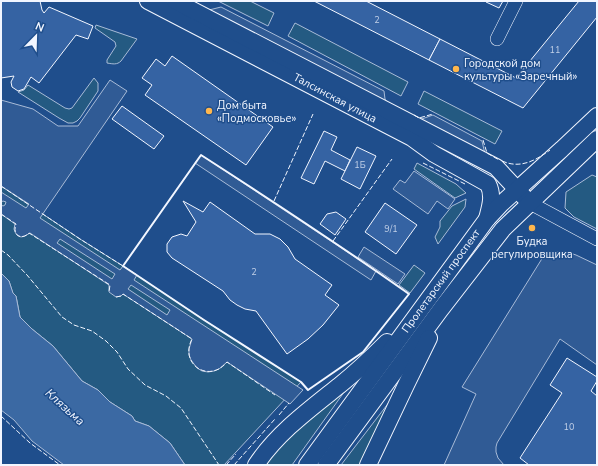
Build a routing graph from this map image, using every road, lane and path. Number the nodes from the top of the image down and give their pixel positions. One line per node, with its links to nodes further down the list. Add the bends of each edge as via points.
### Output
1 (148, 1): 9 (main road, Талсинская улица, via 412,138 434,154 488,184 492,194)
2 (175, 1): 7 (main road, Талсинская улица, via 496,167)
3 (516, 1): 4 (street)
4 (497, 40)
5 (597, 116): 7 (main road, Пролетарский проспект)
6 (597, 139): 8 (main road, Пролетарский проспект)
7 (517, 190): 8 (main road, Талсинская улица); 9 (main road, Пролетарский проспект)
8 (530, 203): 10 (street); 12 (main road, Пролетарский проспект, via 503,229)
9 (487, 219): 11 (main road, Пролетарский проспект)
10 (597, 240)
11 (427, 301): 13 (main road, via 374,355 278,438); 14 (main road, Пролетарский проспект)
12 (442, 309): 15 (main road, Пролетарский проспект); 16 (main road)
13 (256, 465)
14 (307, 465)
15 (326, 465)
16 (368, 465)

